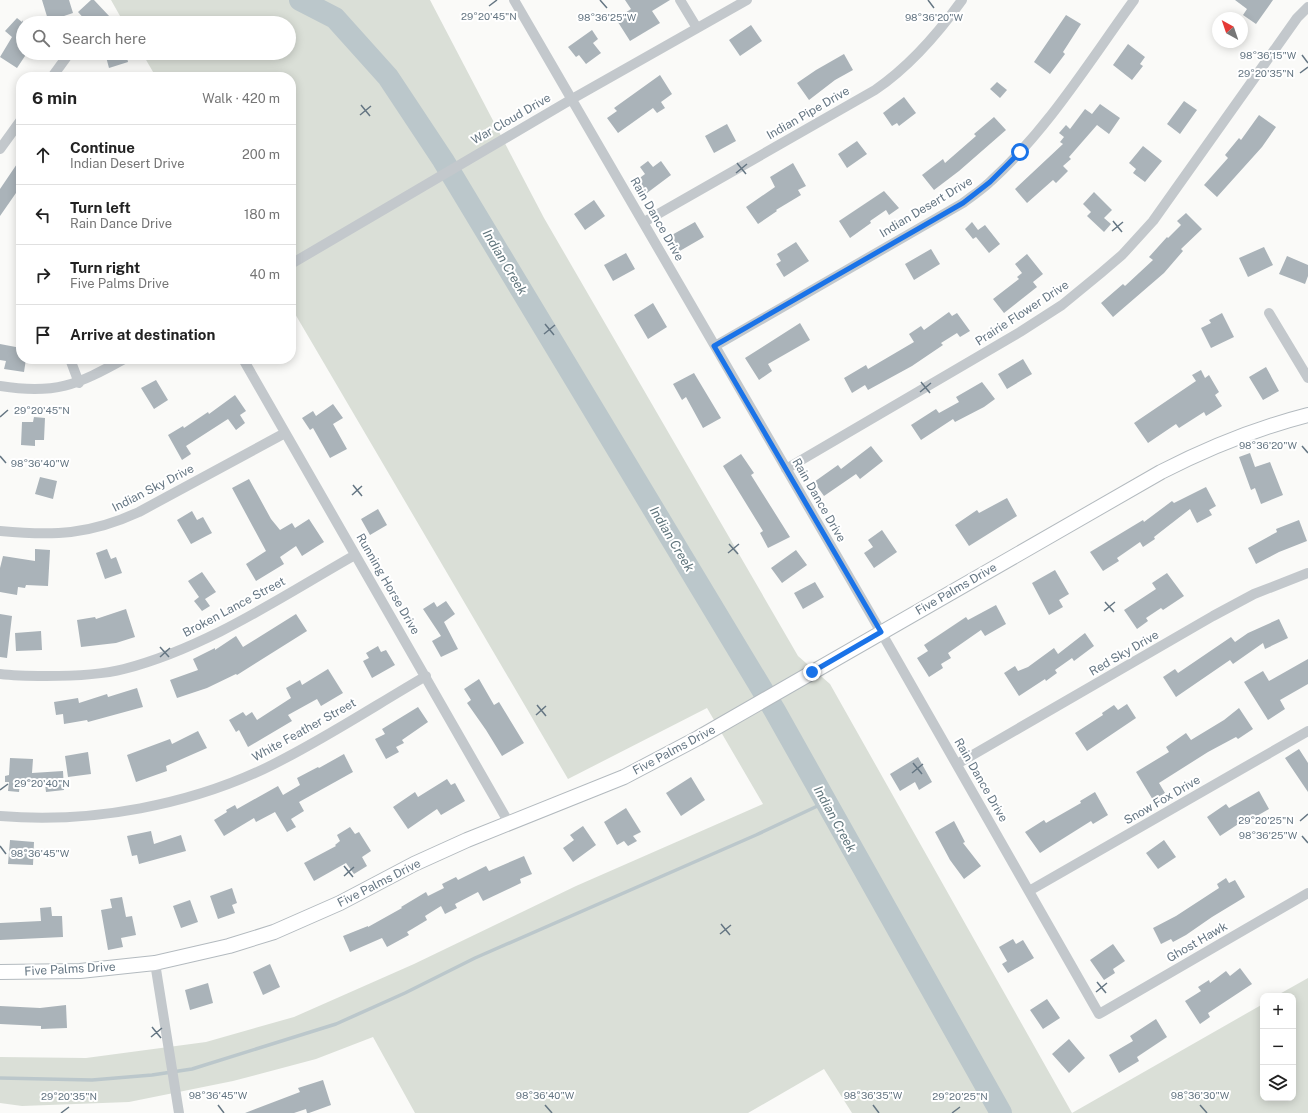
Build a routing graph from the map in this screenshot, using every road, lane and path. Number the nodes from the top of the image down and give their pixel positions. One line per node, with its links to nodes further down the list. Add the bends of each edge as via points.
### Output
1 (514, 0): 10 (street, Rain Dance Drive)
2 (680, 0): 7 (street)
3 (746, 0): 7 (street, War Cloud Drive)
4 (962, 0): 13 (street, Indian Pipe Drive, via 913,60 893,78)
5 (1134, 0): 16 (street, Indian Desert Drive, via 1047,121 990,182 963,203)
6 (1308, 6): 25 (street, Prairie Flower Drive, via 1153,221 1122,255 1062,305 1020,332)
7 (697, 28): 10 (street, War Cloud Drive)
8 (64, 60): 9 (street)
9 (56, 72)
10 (572, 99): 13 (street, Rain Dance Drive); 14 (street, War Cloud Drive)
11 (16, 127): 12 (street)
12 (0, 149)
13 (644, 222): 16 (street, Rain Dance Drive)
14 (296, 261)
15 (1269, 313): 20 (street)
16 (714, 346): 25 (street, Rain Dance Drive)
17 (72, 364): 21 (street)
18 (114, 364): 21 (street)
19 (246, 364): 24 (street, Running Horse Drive)
20 (1308, 378)
21 (79, 382): 22 (street, via 62,388 36,390)
22 (0, 386)
23 (1308, 415): 29 (street, Five Palms Drive, via 1204,450)
24 (285, 433): 26 (street, Indian Sky Drive, via 114,523 64,534); 27 (street, Running Horse Drive)
25 (786, 469): 29 (street, Rain Dance Drive)
26 (0, 530)
27 (355, 555): 30 (street, Broken Lance Street, via 235,624 156,659 123,669 66,676); 31 (street, Running Horse Drive)
28 (1308, 573): 33 (street, Red Sky Drive, via 1254,594)
29 (881, 632): 33 (street, Rain Dance Drive); 35 (street, Five Palms Drive, via 726,722 624,777)
30 (0, 674)
31 (426, 676): 34 (street, White Feather Street, via 273,765 208,791 128,810 75,818); 35 (street, Running Horse Drive)
32 (1308, 731): 36 (street, Snow Fox Drive)
33 (957, 764): 36 (street, Rain Dance Drive)
34 (0, 816)
35 (509, 823): 38 (street, Five Palms Drive, via 414,864 340,903 274,932 229,946)
36 (1029, 891): 40 (street, Rain Dance Drive)
37 (1308, 893): 40 (street, Ghost Hawk)
38 (154, 963): 39 (street, Five Palms Drive, via 80,971); 41 (street)
39 (0, 972)
40 (1099, 1014)
41 (180, 1113)

